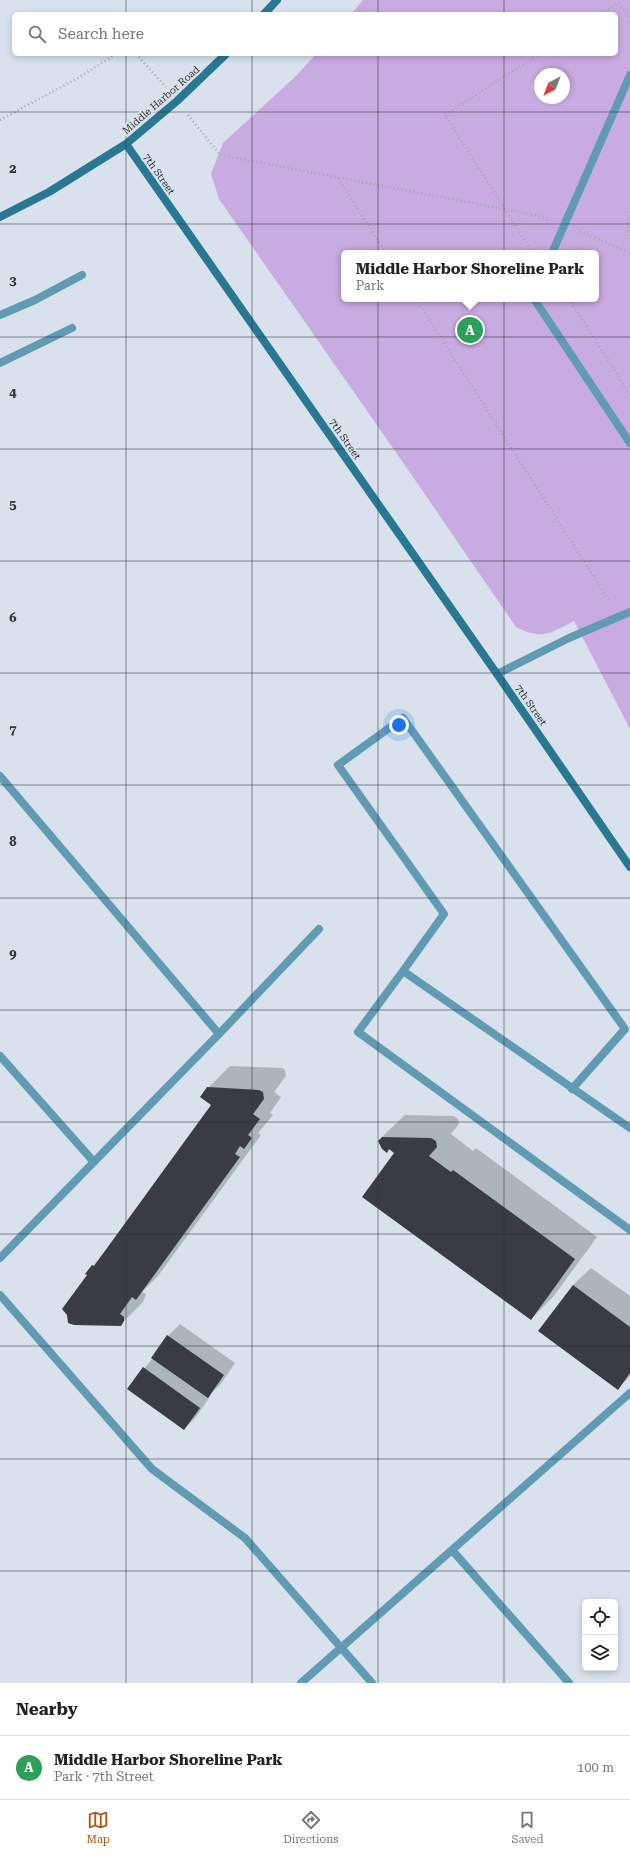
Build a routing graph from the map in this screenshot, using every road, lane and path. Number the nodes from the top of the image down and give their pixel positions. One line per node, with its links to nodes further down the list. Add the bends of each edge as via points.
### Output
1 (277, 0): 2 (street)
2 (266, 12)
3 (605, 12): 4 (path, via 618,3)
4 (630, 18)
5 (113, 56): 11 (path)
6 (138, 56): 9 (path)
7 (224, 56): 12 (street, Middle Harbor Road, via 177,101)
8 (536, 56): 15 (path, via 445,115)
9 (152, 70)
10 (630, 75): 18 (lane)
11 (0, 120)
12 (126, 144): 17 (street, via 49,192); 35 (street, 7th Street)
13 (220, 155): 14 (path)
14 (338, 178): 15 (path); 20 (path)
15 (505, 209): 18 (path); 21 (path)
16 (630, 215): 19 (path)
17 (0, 216)
18 (564, 224): 22 (lane); 23 (path)
19 (630, 237)
20 (384, 250)
21 (531, 250)
22 (553, 250)
23 (630, 253)
24 (82, 275): 28 (lane)
25 (418, 302): 34 (path)
26 (536, 302): 32 (lane)
27 (571, 302): 31 (path)
28 (0, 315)
29 (72, 328): 30 (lane)
30 (0, 363)
31 (630, 395)
32 (630, 443)
33 (630, 612): 34 (lane)
34 (620, 616): 35 (lane)
35 (497, 674): 37 (street, 7th Street)
36 (0, 776): 40 (lane)
37 (630, 867)
38 (319, 929): 40 (lane)
39 (403, 971): 42 (lane); 42 (lane, via 444,914 338,765 403,718 625,1029); 45 (lane, via 358,1032)
40 (220, 1034): 44 (lane)
41 (0, 1056): 44 (lane)
42 (572, 1089): 43 (lane)
43 (630, 1128)
44 (94, 1162): 46 (lane)
45 (630, 1230)
46 (0, 1258)
47 (0, 1295): 50 (lane, via 152,1469 245,1538)
48 (630, 1393): 49 (lane)
49 (452, 1550): 50 (lane); 53 (lane)
50 (341, 1648): 51 (lane); 52 (lane)
51 (301, 1683)
52 (372, 1683)
53 (569, 1683)

